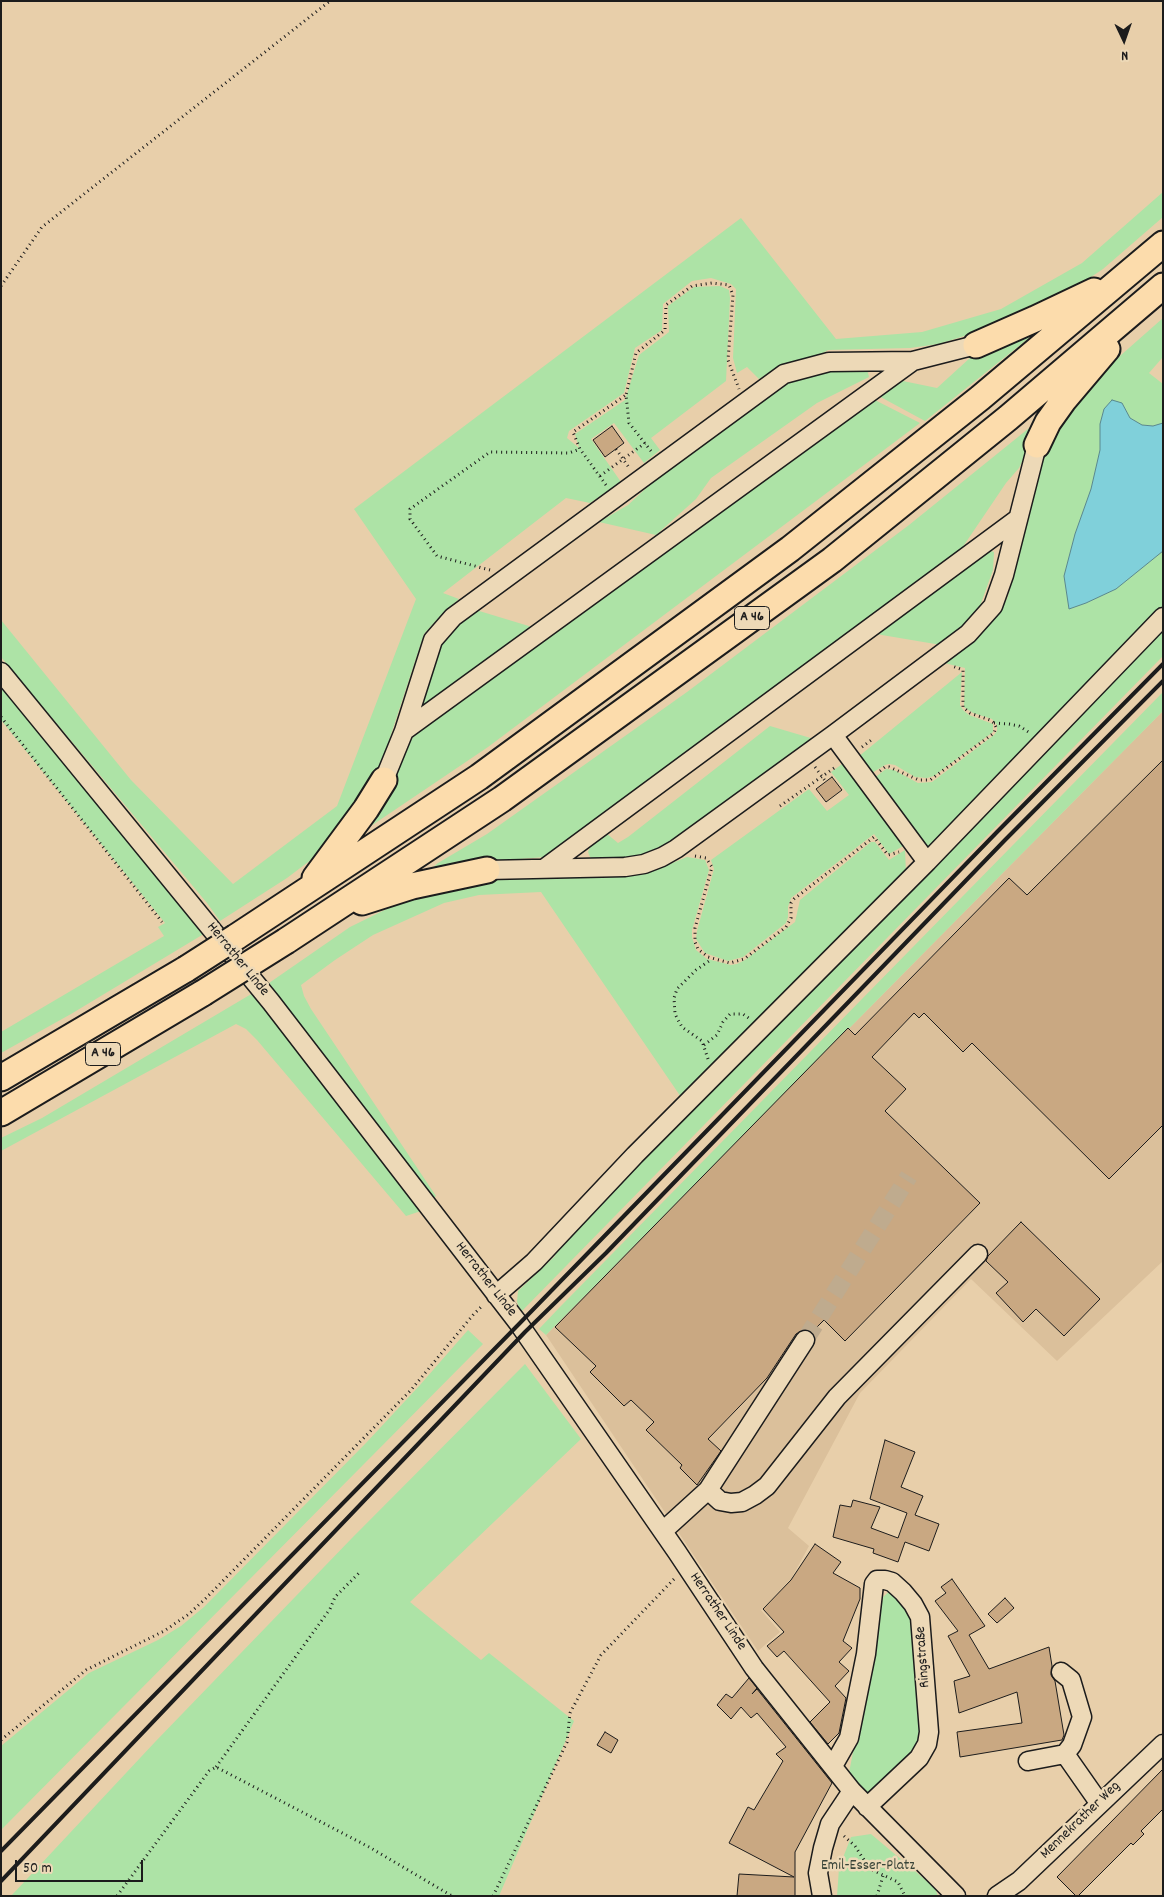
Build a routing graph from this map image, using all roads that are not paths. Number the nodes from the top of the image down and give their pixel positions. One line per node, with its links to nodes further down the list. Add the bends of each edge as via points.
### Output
1 (1163, 244): 2 (highway, A 46)
2 (1130, 273): 4 (highway); 16 (highway, A 46, via 980,398 790,548 479,778)
3 (1159, 290): 6 (highway, via 1063,401); 17 (highway, A 46, via 1008,418 832,560 502,799)
4 (976, 345): 5 (street)
5 (913, 361): 10 (street); 10 (street, via 830,362 784,374 744,403 453,617 433,640)
6 (1036, 445): 7 (street)
7 (1016, 520): 11 (street, via 1004,575 993,606 968,634); 14 (street)
8 (1163, 617): 13 (street)
9 (1, 672): 21 (street, Herrather Linde, via 271,1002)
10 (404, 731): 12 (street)
11 (833, 735): 13 (street); 14 (street, via 676,849 644,864)
12 (384, 780): 16 (highway)
13 (927, 862): 21 (street, via 635,1155 534,1262)
14 (545, 868): 15 (street)
15 (486, 870): 17 (highway, via 412,886)
16 (304, 893): 18 (highway, A 46, bridge, via 186,969)
17 (328, 913): 19 (highway, A 46, bridge, via 203,993)
18 (1, 1078)
19 (1, 1113)
20 (978, 1254): 23 (street, via 837,1398 767,1486 749,1499 731,1504 720,1501)
21 (496, 1296): 24 (street, Herrather Linde, via 525,1332)
22 (804, 1340): 23 (street)
23 (708, 1490): 24 (street)
24 (662, 1531): 29 (street, Herrather Linde, via 754,1668)
25 (1061, 1672): 27 (street, via 1071,1680 1082,1717 1072,1745)
26 (1163, 1744): 31 (street, Mennekrather Weg)
27 (1065, 1754): 28 (street); 31 (street)
28 (1028, 1762)
29 (833, 1766): 30 (street, Herrather Linde); 32 (street, Ringstraße, via 849,1738 866,1654 874,1584 877,1580 892,1582 913,1604 922,1622 929,1732 920,1758)
30 (852, 1791): 32 (street, Herrather Linde); 33 (street, via 830,1824 823,1848 818,1873)
31 (1100, 1804): 35 (street, Mennekrather Weg, via 1019,1881)
32 (867, 1807): 34 (street, Herrather Linde)
33 (822, 1896)
34 (956, 1896)
35 (997, 1896)

